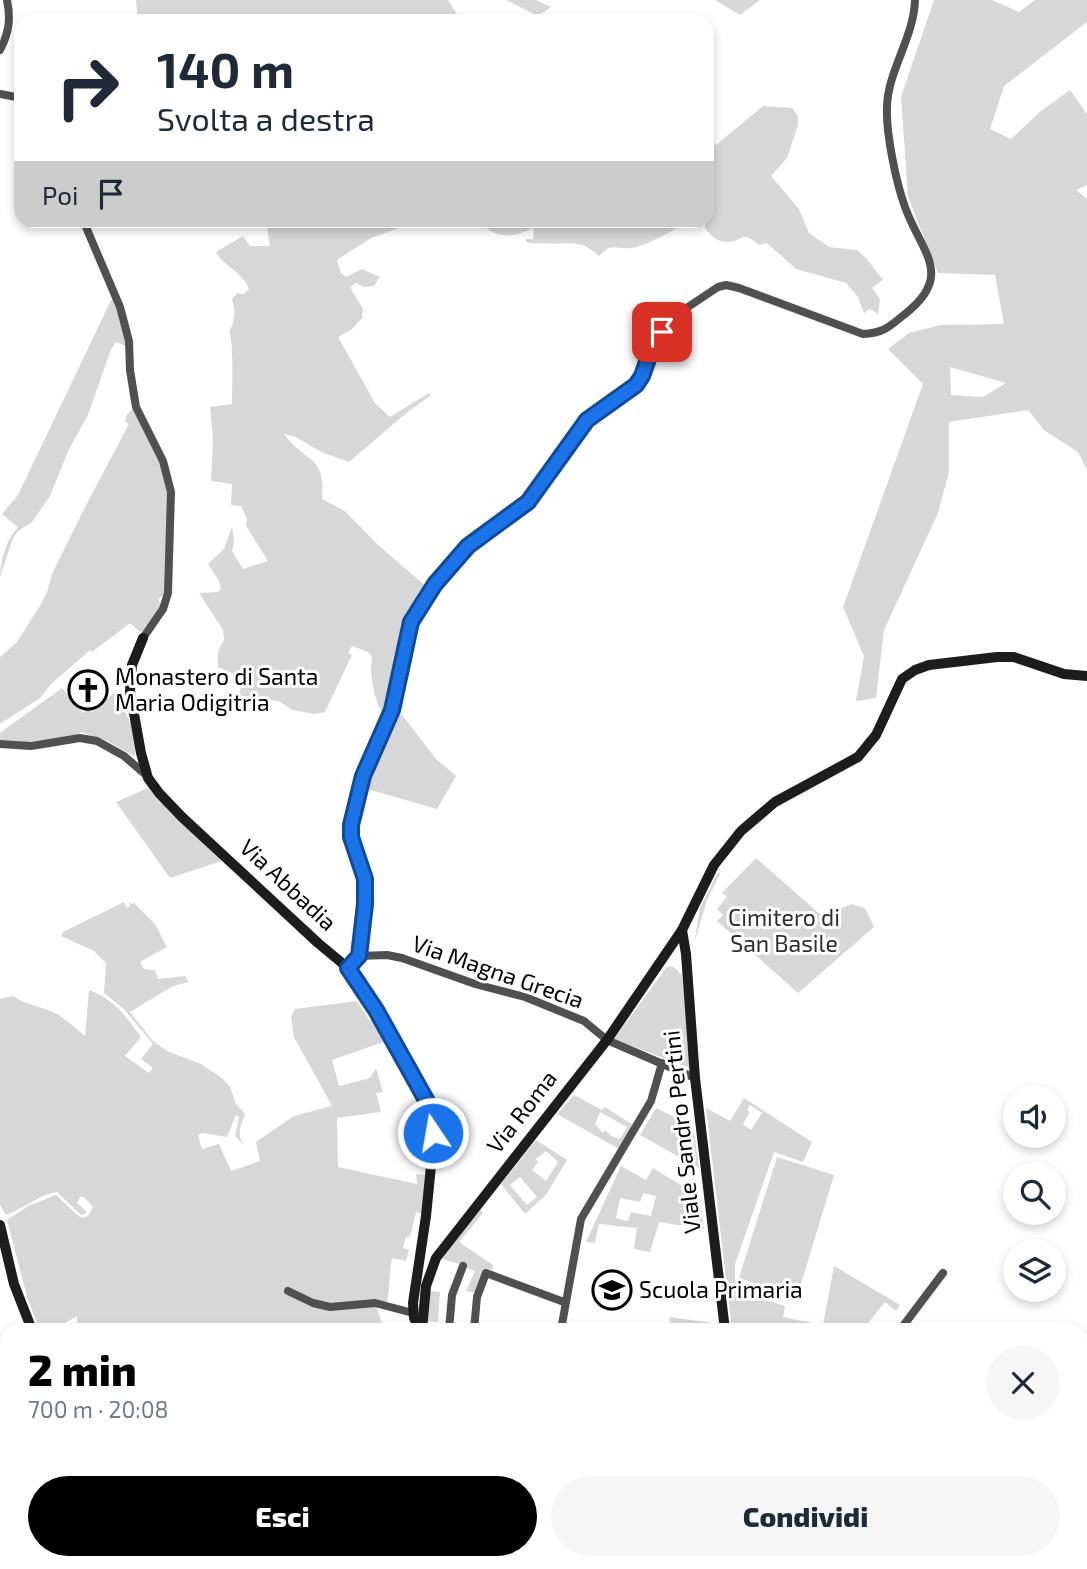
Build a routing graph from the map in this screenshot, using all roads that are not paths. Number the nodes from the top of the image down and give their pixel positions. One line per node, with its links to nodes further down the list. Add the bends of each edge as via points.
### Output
1 (7, 0): 3 (street, via 9,27)
2 (915, 0): 10 (street, via 915,18 888,94 887,120 905,208 929,260 930,287 911,310 881,333 863,334 739,288 718,287 676,315 653,345 636,385 587,420 528,502 481,534 453,562 411,622 392,710 363,776 353,817 351,837 365,879)
3 (0, 50)
4 (86, 228): 5 (street, via 120,307 129,341 136,407 163,461 171,492 168,593)
5 (143, 638): 8 (street, Via Abbadia, via 132,665 130,691)
6 (1087, 676): 9 (street, Via Roma, via 1064,674 1014,657 915,670 896,688 876,735 858,757 775,802 741,831 714,865)
7 (0, 744): 8 (street, via 31,746 80,738 97,741 124,756)
8 (148, 778): 11 (street, Via Abbadia, via 182,817)
9 (682, 930): 12 (street, Via Roma); 14 (street, Viale Sandro Pertini)
10 (359, 956): 11 (street); 12 (street, Via Magna Grecia, via 402,958 525,997 584,1021)
11 (348, 968): 20 (street, Via Abbadia, via 432,1115 432,1156)
12 (607, 1040): 13 (street, Via Magna Grecia); 23 (street, Via Roma, via 436,1258 426,1286)
13 (662, 1063): 14 (street, Via Magna Grecia); 19 (street, via 651,1101 581,1219)
14 (695, 1077): 27 (street, Viale Sandro Pertini)
15 (0, 1225): 21 (street)
16 (463, 1266): 24 (street, via 452,1295)
17 (943, 1273): 28 (street)
18 (288, 1291): 20 (street, via 330,1307 375,1303)
19 (565, 1302): 25 (street, via 486,1273); 26 (street)
20 (413, 1313): 22 (street)
21 (29, 1323)
22 (417, 1323)
23 (423, 1323)
24 (450, 1323)
25 (475, 1323)
26 (562, 1323)
27 (724, 1323)
28 (905, 1323)

